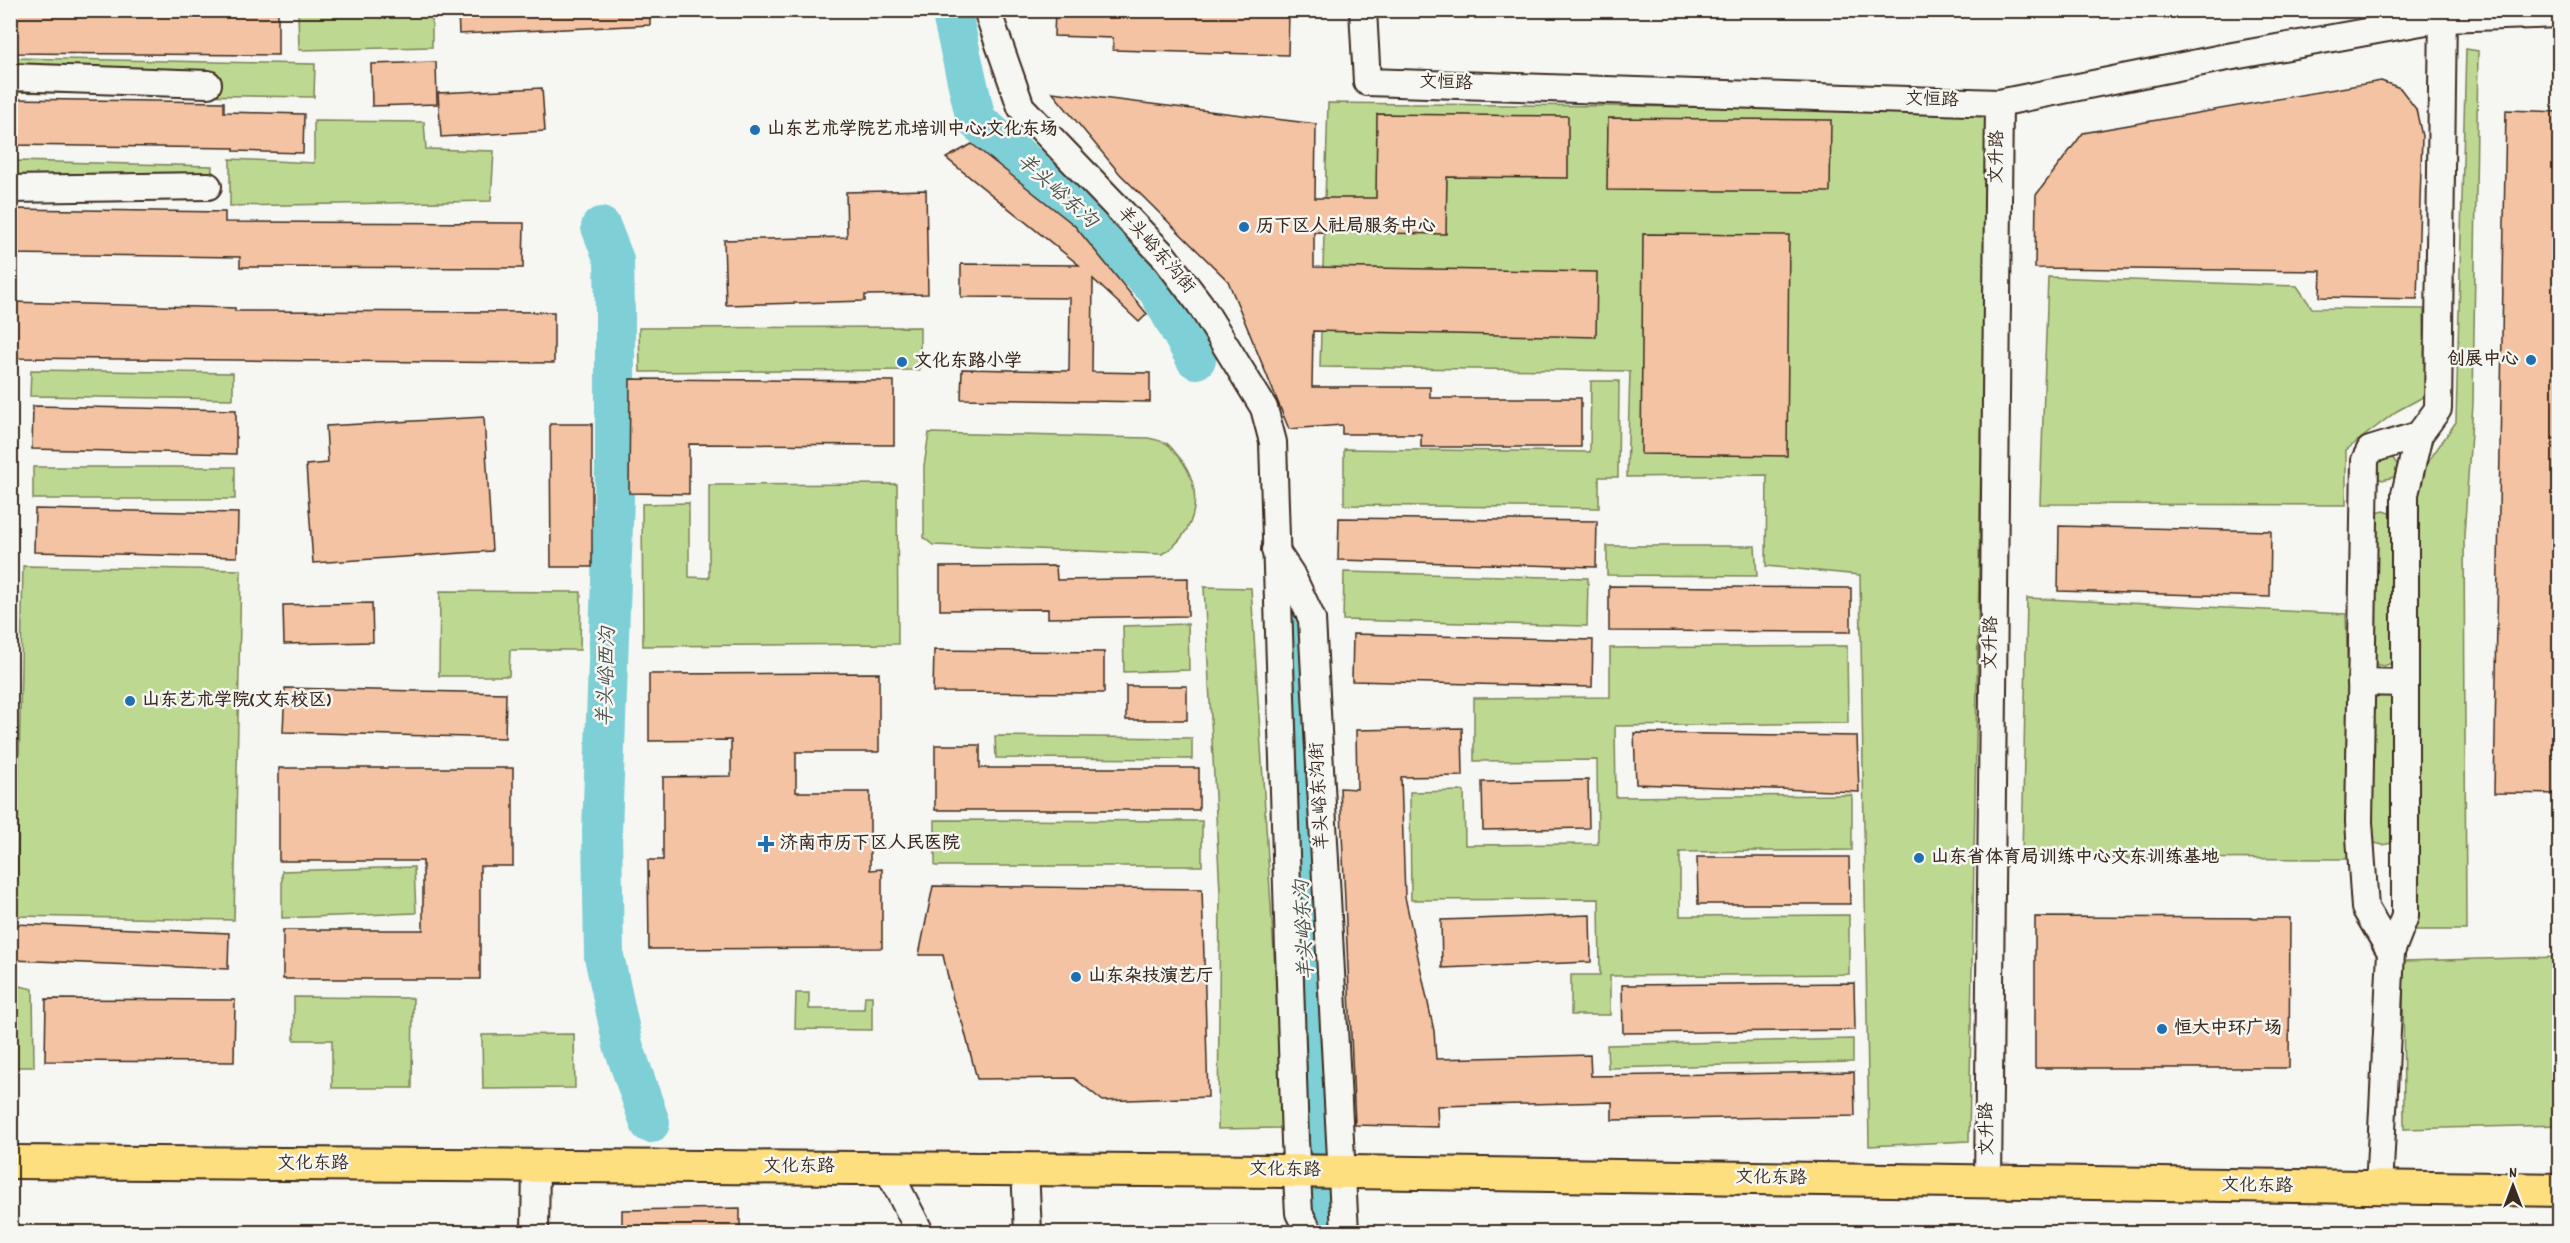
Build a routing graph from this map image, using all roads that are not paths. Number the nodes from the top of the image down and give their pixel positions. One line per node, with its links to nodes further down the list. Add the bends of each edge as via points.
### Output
1 (987, 10): 13 (street, 羊头峪东沟街, via 1021,107 1162,254 1200,304 1264,408 1273,442)
2 (1363, 10): 7 (street, 文恒路, via 1367,82)
3 (2443, 14): 4 (street, 文恒路); 7 (street, 文恒路); 10 (street, via 2438,409)
4 (2559, 14)
5 (10, 77): 6 (street)
6 (208, 84)
7 (1998, 103): 23 (street, 文升路)
8 (208, 186): 9 (street)
9 (10, 189)
10 (2419, 435): 11 (street); 12 (street, via 2370,450 2365,460)
11 (2405, 494): 12 (street); 15 (street)
12 (2364, 495): 14 (street)
13 (1275, 550): 21 (street, 羊头峪东沟街); 22 (street, 羊头峪东沟街, via 1312,619)
14 (2361, 682): 15 (street); 16 (street, via 2359,822 2365,908)
15 (2405, 683): 16 (street, via 2405,916)
16 (2391, 952): 24 (street)
17 (10, 1162): 18 (main road, 文化东路)
18 (536, 1165): 19 (main road, 文化东路); 26 (street)
19 (887, 1168): 20 (main road, 文化东路); 27 (street)
20 (1025, 1169): 21 (main road, 文化东路); 28 (street)
21 (1296, 1171): 22 (main road, 文化东路); 29 (street, 羊头峪东沟街, via 1299,1213)
22 (1341, 1172): 23 (main road, 文化东路); 30 (street, 羊头峪东沟街)
23 (1988, 1182): 24 (main road, 文化东路)
24 (2379, 1189): 25 (main road, 文化东路)
25 (2559, 1190)
26 (535, 1233)
27 (920, 1233)
28 (1028, 1233)
29 (1308, 1233)
30 (1345, 1233)

